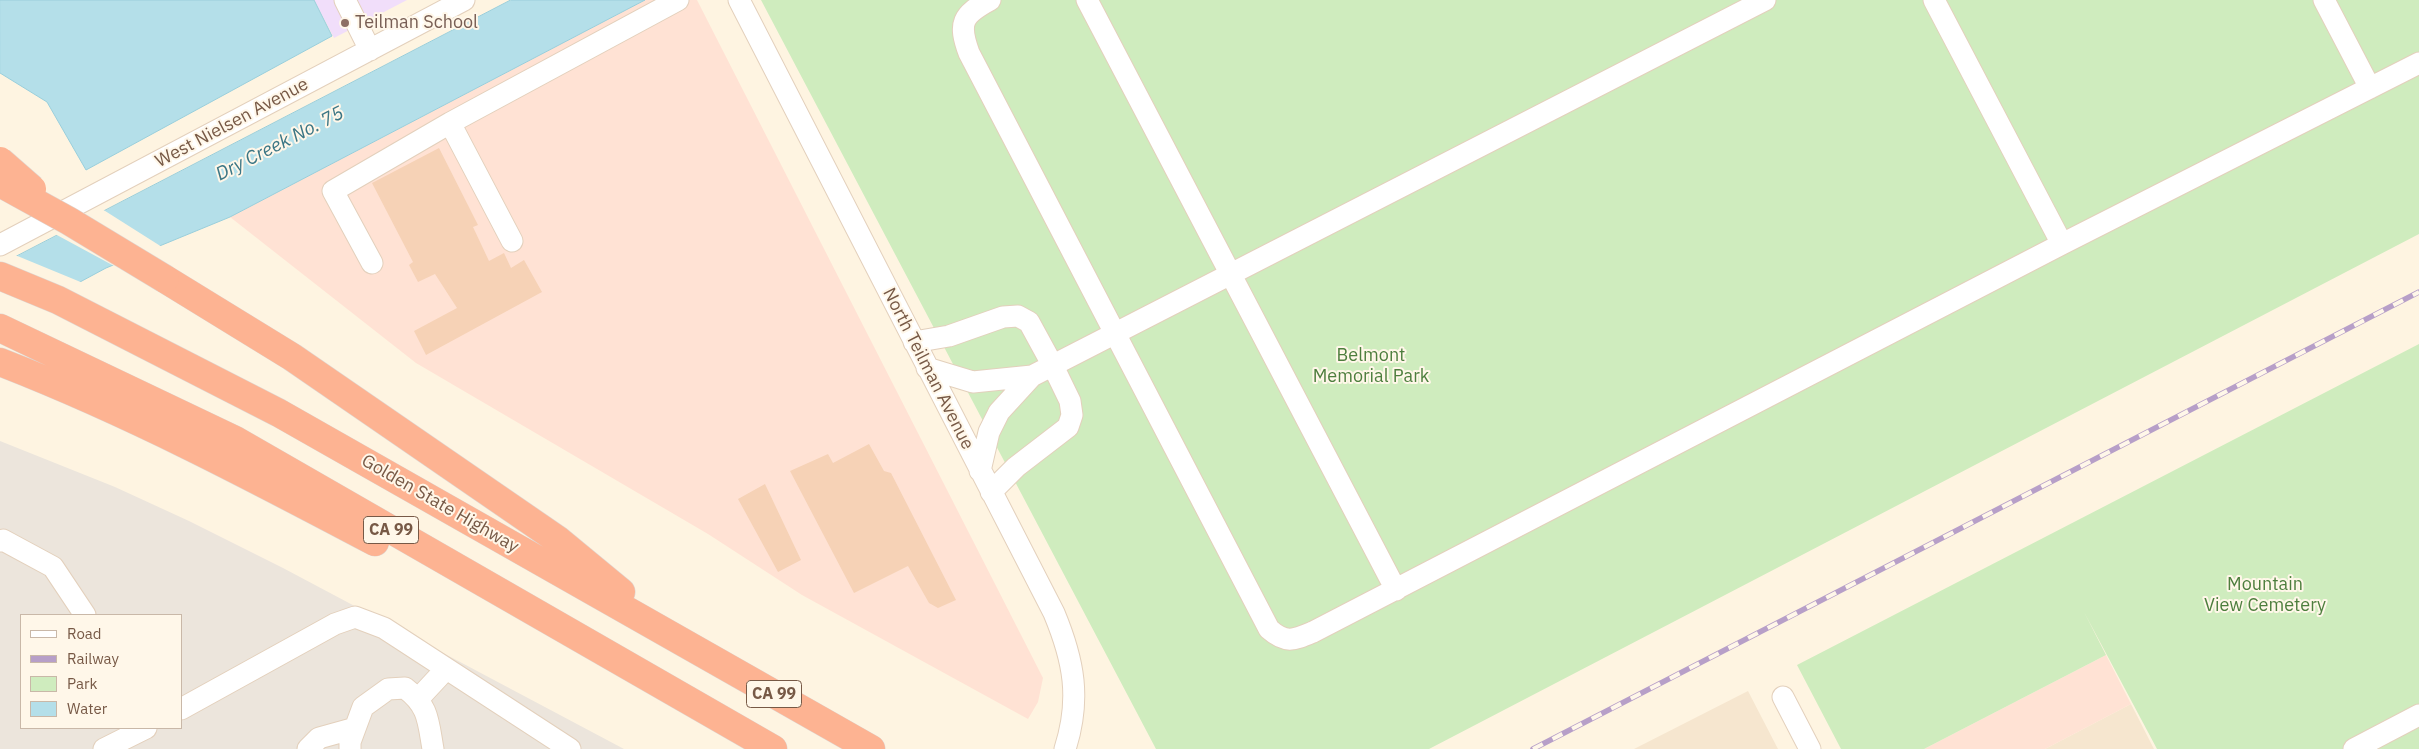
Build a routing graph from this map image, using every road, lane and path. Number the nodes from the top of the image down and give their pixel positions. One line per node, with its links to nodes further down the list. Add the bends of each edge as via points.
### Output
1 (345, 0): 10 (street)
2 (464, 0): 10 (street, West Nielsen Avenue)
3 (678, 0): 13 (street)
4 (739, 0): 25 (street, North Teilman Avenue)
5 (990, 0): 24 (street, via 971,10 963,23 963,37)
6 (1087, 0): 21 (street)
7 (1765, 0): 21 (street)
8 (1934, 0): 18 (street)
9 (2324, 0): 12 (street)
10 (370, 50): 19 (street, West Nielsen Avenue)
11 (2419, 63): 12 (street)
12 (2370, 88): 18 (street)
13 (450, 123): 17 (street); 20 (street, via 333,191)
14 (0, 162): 16 (highway, bridge)
15 (0, 183): 16 (highway, bridge)
16 (69, 221): 35 (highway, bridge, via 292,357 558,540)
17 (512, 241)
18 (2062, 244): 33 (street)
19 (0, 245)
20 (372, 263)
21 (1231, 275): 24 (street); 33 (street)
22 (0, 276): 35 (highway, Golden State Highway / CA 99, via 58,300 279,413)
23 (0, 328): 48 (highway, CA 99, via 234,440)
24 (1115, 334): 27 (street); 33 (street, via 1269,629 1279,638 1295,640)
25 (914, 342): 27 (street, via 949,336 1003,317 1018,316 1029,322); 28 (street, North Teilman Avenue)
26 (6, 364): 48 (highway, via 115,410 222,461)
27 (1053, 366): 29 (street); 31 (street, via 1070,401 1072,415 1068,427 1016,466)
28 (927, 368): 29 (street, via 973,382); 30 (street, North Teilman Avenue)
29 (1032, 376): 30 (street, via 1000,412 989,432)
30 (980, 471): 31 (street, North Teilman Avenue)
31 (991, 492): 50 (street, North Teilman Avenue, via 1066,640 1072,664 1074,709)
32 (0, 541): 34 (street, via 53,567)
33 (1396, 590)
34 (84, 614)
35 (678, 639): 49 (highway, Golden State Highway / CA 99)
36 (446, 669): 38 (street); 39 (street, via 384,628 355,617 335,624); 47 (street)
37 (1783, 697): 51 (street)
38 (419, 698): 41 (street, via 405,688 388,689 363,707); 46 (street)
39 (182, 708)
40 (2419, 715): 52 (street)
41 (355, 728): 44 (street, via 319,738); 45 (street)
42 (144, 729): 43 (street)
43 (104, 749)
44 (308, 749)
45 (350, 749)
46 (433, 749)
47 (570, 749)
48 (771, 749)
49 (871, 749)
50 (1065, 749)
51 (1810, 749)
52 (2354, 749)

